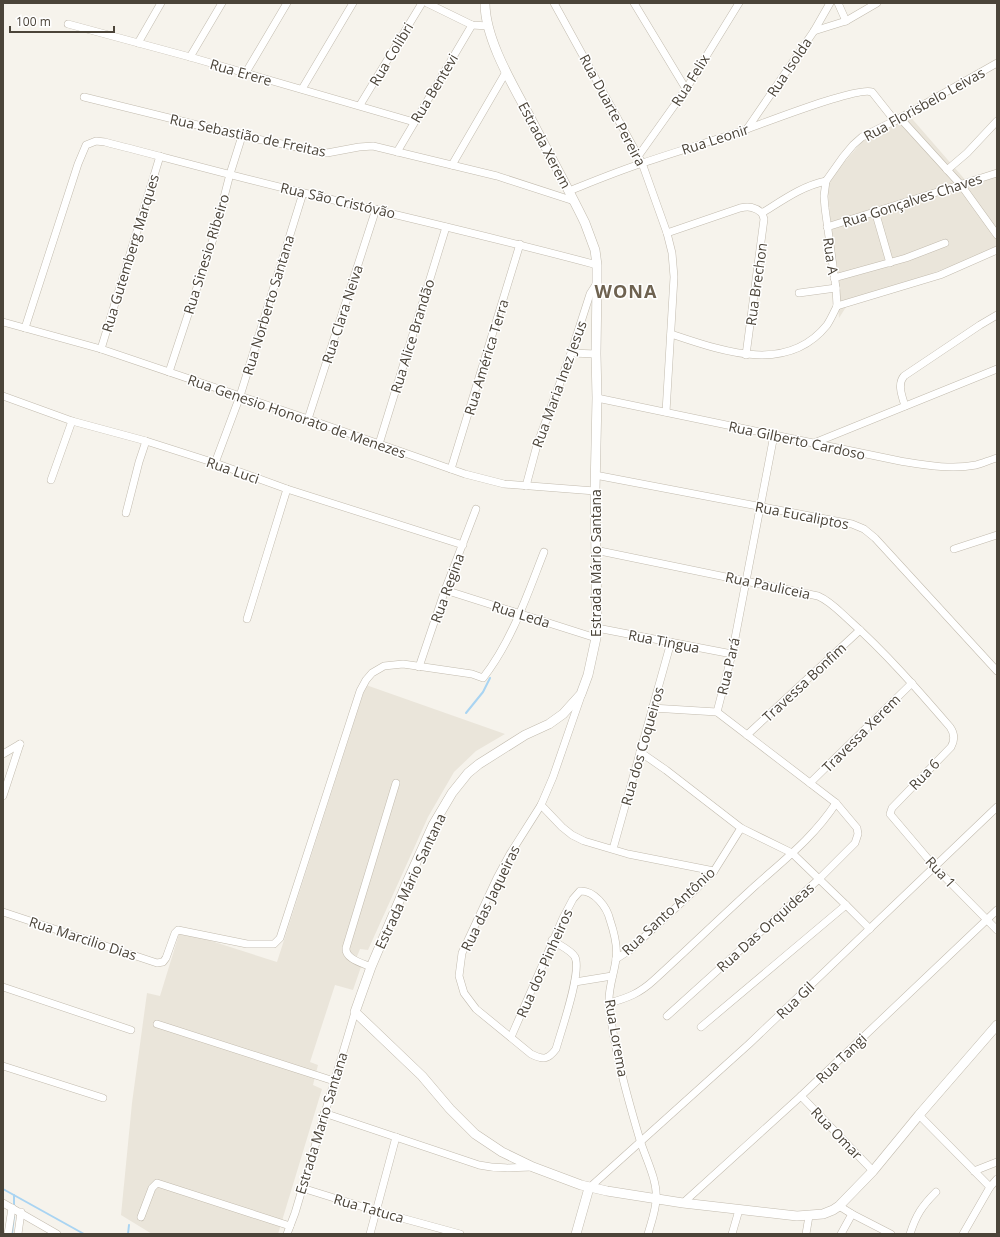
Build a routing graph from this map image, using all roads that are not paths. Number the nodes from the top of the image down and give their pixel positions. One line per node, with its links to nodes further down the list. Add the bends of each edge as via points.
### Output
1 (161, 3): 19 (street)
2 (222, 3): 20 (street)
3 (287, 3): 23 (street)
4 (353, 3): 24 (street)
5 (422, 3): 27 (street, Rua Colibri)
6 (427, 3): 16 (street)
7 (485, 3): 17 (street, Estrada Xerem)
8 (634, 3): 25 (street)
9 (739, 3): 25 (street, Rua Felix)
10 (830, 3): 18 (street, Rua Isolda)
11 (838, 3): 14 (street)
12 (877, 3): 14 (street)
13 (557, 4): 34 (street, Rua Duarte Pereira)
14 (846, 21): 18 (street)
15 (68, 24): 19 (street, Rua Erere)
16 (472, 25): 17 (street); 30 (street, Rua Bentevi)
17 (488, 26): 22 (street, Estrada Xerem)
18 (814, 31): 31 (street, Rua Isolda)
19 (138, 42): 20 (street, Rua Erere)
20 (190, 57): 23 (street, Rua Erere)
21 (997, 63): 28 (street, Rua Florisbelo Leivas)
22 (506, 72): 37 (street); 43 (street, Estrada Xerem)
23 (245, 74): 24 (street, Rua Erere)
24 (302, 89): 27 (street, Rua Erere)
25 (686, 89): 34 (street, Rua Felix)
26 (84, 97): 32 (street, Rua Sebastião de Freitas)
27 (360, 105): 30 (street, Rua Erere)
28 (897, 119): 31 (street, Rua Leonir, via 872,92 868,91 811,106); 38 (street); 41 (street, Rua Florisbelo Leivas, via 870,132 853,145)
29 (997, 121): 38 (street, via 968,153)
30 (414, 122): 33 (street, Rua Bentevi)
31 (747, 129): 36 (street, Rua Leonir)
32 (242, 136): 33 (street, Rua Sebastião de Freitas, via 327,153 373,146); 40 (street, Rua Sinesio Ribeiro)
33 (397, 152): 37 (street, Rua Sebastião de Freitas)
34 (639, 155): 36 (street, Rua Duarte Pereira)
35 (160, 156): 40 (street, Rua São Cristóvão); 65 (street, Rua São Cristóvão, via 105,142 96,141 86,145); 67 (street, Rua Gutemberg Marques)
36 (642, 163): 43 (street, Rua Leonir); 51 (street, Rua Duarte Pereira)
37 (452, 165): 45 (street, Rua Sebastião de Freitas, via 497,176)
38 (947, 170): 42 (street)
39 (997, 173): 42 (street, Rua Gonçalves Chaves)
40 (230, 174): 44 (street, Rua São Cristóvão); 72 (street, Rua Sinesio Ribeiro, via 214,236)
41 (826, 181): 48 (street, via 808,186); 50 (street, Rua A, via 824,196)
42 (961, 185): 47 (street, Rua Gonçalves Chaves); 52 (street)
43 (569, 191): 45 (street, Estrada Xerem)
44 (303, 192): 46 (street, Rua São Cristóvão); 74 (street, Rua Norberto Santana)
45 (574, 201): 57 (street, Estrada Xerem, via 591,236)
46 (376, 209): 49 (street, Rua São Cristóvão); 78 (street, Rua Clara Neiva)
47 (874, 211): 50 (street, Rua Gonçalves Chaves); 56 (street)
48 (762, 213): 51 (street, via 750,207 740,208); 70 (street, Rua Brechon, via 764,219)
49 (446, 227): 54 (street, Rua São Cristóvão); 83 (street, Rua Alice Brandão)
50 (827, 227): 58 (street, Rua A)
51 (667, 233): 66 (street, Rua Duarte Pereira, via 674,278)
52 (997, 234)
53 (945, 243): 56 (street)
54 (520, 244): 57 (street, Rua São Cristóvão); 86 (street, Rua América Terra)
55 (997, 250): 62 (street, via 940,275)
56 (890, 263): 58 (street)
57 (597, 266): 59 (street, Estrada Mário Santana)
58 (834, 278): 60 (street, Rua A)
59 (597, 283): 68 (street, Rua Maria Inez Jesus, via 590,294); 69 (street, Estrada Mário Santana)
60 (836, 288): 61 (street); 62 (street, Rua A)
61 (799, 293)
62 (837, 306): 70 (street, via 827,325 800,347 768,355)
63 (997, 315): 76 (street, via 904,376 900,387)
64 (3, 322): 65 (street, Rua Genesio Honorato de Menezes)
65 (25, 328): 67 (street, Rua Genesio Honorato de Menezes)
66 (671, 334): 70 (street); 77 (street, Rua Duarte Pereira)
67 (101, 349): 72 (street, Rua Genesio Honorato de Menezes)
68 (571, 353): 69 (street); 89 (street, Rua Maria Inez Jesus, via 536,445)
69 (596, 354): 75 (street, Estrada Mário Santana)
70 (746, 355)
71 (997, 369): 76 (street)
72 (169, 372): 74 (street, Rua Genesio Honorato de Menezes)
73 (3, 396): 79 (street, Rua Luci)
74 (240, 396): 78 (street, Rua Genesio Honorato de Menezes); 85 (street, Rua Norberto Santana)
75 (597, 398): 77 (street, Rua Gilberto Cardoso); 87 (street, Estrada Mário Santana)
76 (905, 406): 82 (street)
77 (666, 412): 80 (street, Rua Gilberto Cardoso)
78 (308, 419): 83 (street, Rua Genesio Honorato de Menezes)
79 (72, 421): 81 (street, Rua Luci); 88 (street)
80 (774, 435): 82 (street, Rua Gilberto Cardoso); 92 (street, Rua Pará)
81 (146, 441): 85 (street, Rua Luci); 94 (street)
82 (814, 443): 84 (street, Rua Gilberto Cardoso, via 928,465 976,465)
83 (379, 444): 86 (street, Rua Genesio Honorato de Menezes)
84 (997, 458)
85 (215, 463): 90 (street, Rua Luci)
86 (451, 469): 89 (street, Rua Genesio Honorato de Menezes, via 484,480)
87 (595, 475): 91 (street, Estrada Mário Santana); 92 (street, Rua Eucaliptos)
88 (51, 480)
89 (526, 486): 91 (street, Rua Genesio Honorato de Menezes)
90 (287, 489): 96 (street, Rua Luci); 103 (street)
91 (595, 491): 98 (street, Estrada Mário Santana)
92 (760, 506): 100 (street, Rua Pará); 109 (street, Rua Eucaliptos, via 852,524 864,530 875,538)
93 (476, 509): 96 (street, Rua Regina)
94 (126, 513)
95 (997, 535): 97 (street)
96 (463, 545): 101 (street, Rua Regina)
97 (954, 549)
98 (595, 550): 100 (street, Rua Pauliceia); 105 (street, Estrada Mário Santana)
99 (544, 552): 102 (street)
100 (745, 580): 104 (street, Rua Pauliceia, via 818,596); 107 (street, Rua Pará)
101 (445, 590): 102 (street, Rua Leda); 108 (street, Rua Regina)
102 (520, 613): 105 (street, Rua Leda); 108 (street, via 494,663 483,678 472,674)
103 (247, 619)
104 (860, 630): 110 (street, Rua Pauliceia); 114 (street, Travessa Bonfim)
105 (597, 633): 106 (street, Rua Tingua); 111 (street, Estrada Mário Santana)
106 (671, 642): 107 (street, Rua Tingua); 112 (street, Rua dos Coqueiros)
107 (732, 654): 113 (street, Rua Pará)
108 (419, 667): 135 (street, Rua Marcilio Dias, via 403,664 384,666 372,672 360,691 278,942 267,945 247,944 178,930 163,962 157,963)
109 (997, 671)
110 (912, 682): 115 (street, Rua Pauliceia, via 950,727); 119 (street, Travessa Xerem)
111 (581, 694): 122 (street, Rua das Jaqueiras); 141 (street, Estrada Mário Santana, via 563,714 487,758 468,773 452,793 433,825)
112 (652, 708): 113 (street); 116 (street, Rua dos Coqueiros)
113 (717, 712): 114 (street, Rua Pará)
114 (747, 735): 119 (street, Rua Pará)
115 (954, 736): 124 (street, Rua 6, via 951,747)
116 (640, 752): 125 (street); 127 (street, Rua dos Coqueiros)
117 (3, 754): 120 (street, via 20,744)
118 (396, 783): 141 (street, via 346,948 348,956)
119 (810, 783): 121 (street, Rua Pará)
120 (3, 796)
121 (836, 803): 126 (street, Rua Pará, via 857,828); 128 (street, via 818,829)
122 (541, 805): 127 (street, via 572,835); 152 (street, Rua das Jaqueiras, via 510,854 462,953 459,976 464,993 476,1009)
123 (997, 806): 129 (street, Rua Gil)
124 (890, 811): 129 (street, Rua 1, via 891,817)
125 (741, 828): 128 (street); 130 (street, Rua Santo Antônio)
126 (858, 834): 131 (street, Rua Das Orquideas, via 855,843)
127 (613, 849): 130 (street)
128 (792, 853): 131 (street); 145 (street, via 643,990)
129 (935, 867): 136 (street, Rua 1); 137 (street, Rua Gil)
130 (714, 871): 140 (street, Rua Santo Antônio, via 630,950)
131 (819, 879): 133 (street); 147 (street, Rua Das Orquideas)
132 (580, 891): 139 (street, Rua dos Pinheiros, via 573,899); 140 (street, Rua Lorema, via 590,893 602,904 610,918 615,937)
133 (846, 905): 137 (street); 150 (street)
134 (997, 910): 136 (street, Rua Tangi)
135 (3, 912)
136 (987, 920): 138 (street, Rua 1); 155 (street, Rua Tangi)
137 (870, 929): 160 (street, Rua Gil, via 749,1044)
138 (997, 930)
139 (552, 940): 143 (street, via 573,954 576,959); 152 (street, Rua dos Pinheiros)
140 (616, 959): 142 (street, Rua Lorema)
141 (371, 967): 146 (street, Estrada Mário Santana)
142 (612, 976): 143 (street); 145 (street, Rua Lorema)
143 (575, 982): 152 (street, Rua das Jaqueiras, via 556,1049 552,1055 539,1058)
144 (3, 987): 151 (street)
145 (609, 1003): 160 (street, Rua Lorema, via 616,1044)
146 (355, 1012): 154 (street, Estrada Mario Santana); 162 (street, via 422,1076 475,1134 502,1152)
147 (667, 1016)
148 (157, 1024): 154 (street)
149 (997, 1025): 158 (street)
150 (701, 1027)
151 (131, 1030)
152 (510, 1037)
153 (3, 1066): 156 (street)
154 (334, 1081): 157 (street, Estrada Mario Santana)
155 (801, 1096): 163 (street, Rua Omar); 173 (street, Rua Tangi)
156 (103, 1098)
157 (324, 1113): 159 (street); 167 (street, Estrada Mario Santana)
158 (919, 1115): 163 (street); 164 (street)
159 (396, 1137): 162 (street, via 493,1168); 178 (street)
160 (641, 1141): 168 (street, Rua Gil); 171 (street, Rua Lorema, via 654,1181)
161 (997, 1162): 164 (street)
162 (533, 1167): 166 (street)
163 (873, 1170): 175 (street)
164 (974, 1171): 169 (street)
165 (997, 1179): 169 (street)
166 (575, 1183): 168 (street); 174 (street)
167 (302, 1188): 178 (street, Rua Tatuca); 182 (street, Estrada Mario Santana)
168 (589, 1188): 171 (street); 174 (street)
169 (990, 1188): 196 (street)
170 (936, 1192): 195 (street, via 920,1210)
171 (656, 1199): 173 (street); 190 (street)
172 (3, 1203): 176 (street)
173 (683, 1203): 177 (street)
174 (584, 1205): 189 (street)
175 (839, 1206): 179 (street); 180 (street, via 823,1214)
176 (15, 1210): 183 (street); 184 (street); 185 (street)
177 (739, 1210): 180 (street); 191 (street)
178 (376, 1211): 187 (street); 188 (street, Rua Tatuca)
179 (852, 1214): 193 (street); 194 (street)
180 (809, 1216): 192 (street)
181 (141, 1217): 182 (street, via 152,1188 157,1183)
182 (290, 1226): 186 (street, Estrada Mario Santana)
183 (8, 1234)
184 (18, 1234)
185 (57, 1234)
186 (287, 1234)
187 (370, 1234)
188 (460, 1234)
189 (576, 1234)
190 (648, 1234)
191 (732, 1234)
192 (806, 1234)
193 (840, 1234)
194 (890, 1234)
195 (910, 1234)
196 (963, 1234)

